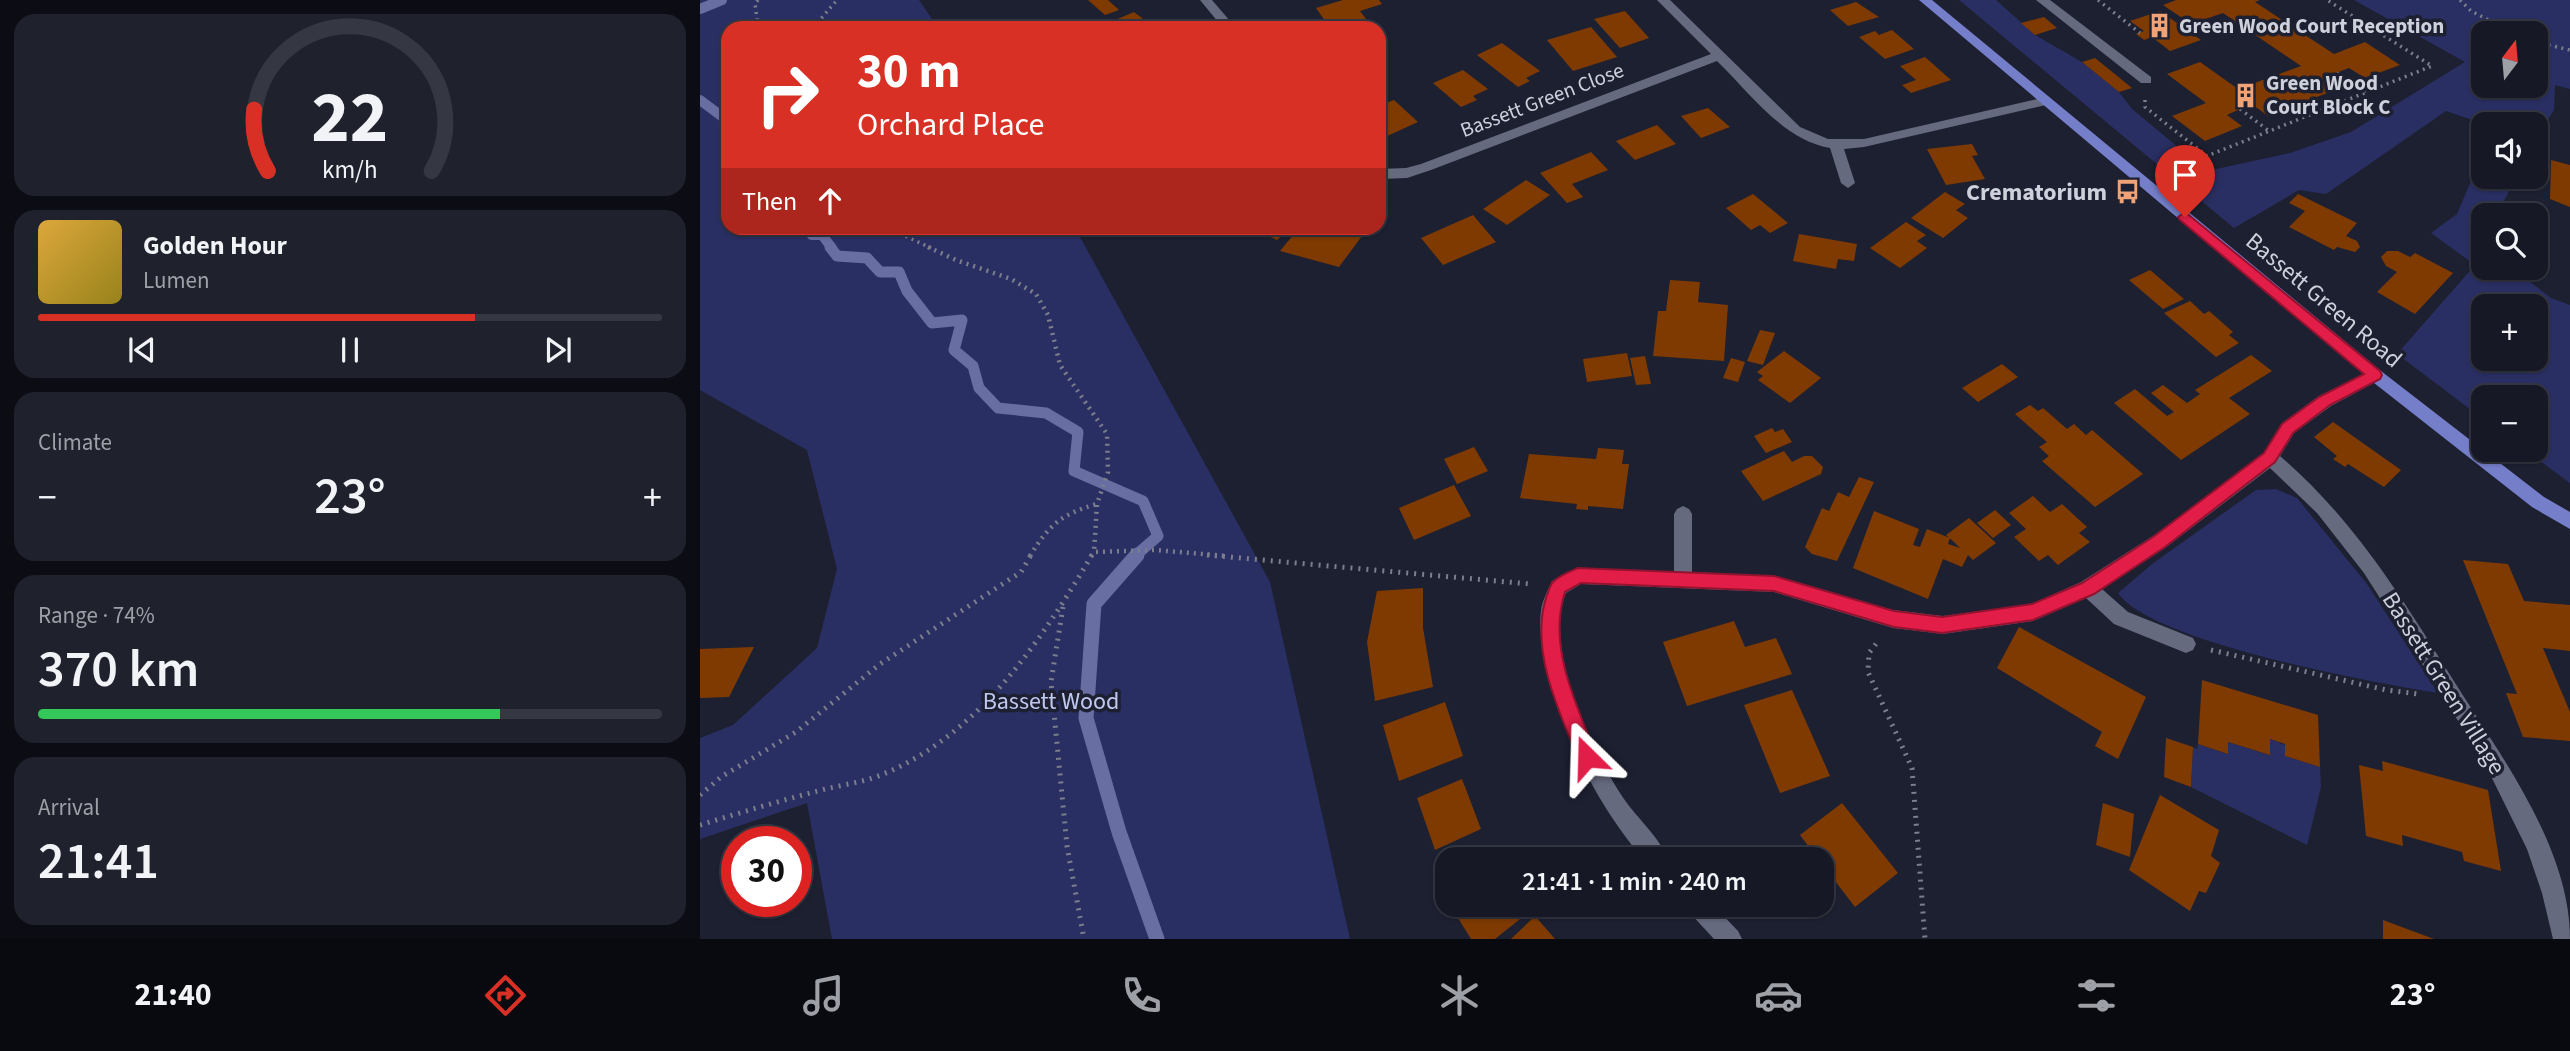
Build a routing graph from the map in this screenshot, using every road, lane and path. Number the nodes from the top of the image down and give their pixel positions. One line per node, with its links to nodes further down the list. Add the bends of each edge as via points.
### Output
1 (758, 0): 10 (path)
2 (837, 0): 11 (path)
3 (1206, 0): 12 (street)
4 (1662, 0): 17 (street)
5 (1925, 0): 21 (main road, Bassett Green Road)
6 (2042, 0): 19 (street)
7 (2098, 0): 14 (path)
8 (2327, 0): 20 (path, via 2432,66)
9 (2460, 0): 13 (path)
10 (758, 21)
11 (819, 21)
12 (1224, 21)
13 (2491, 21)
14 (2140, 33)
15 (2548, 45): 16 (path)
16 (2570, 50)
17 (1718, 55): 24 (street, via 1795,130 1813,142); 25 (street, Bassett Green Close, via 1426,167)
18 (2337, 73): 20 (path)
19 (2146, 80): 23 (path, via 2145,107 2207,156)
20 (2367, 92): 23 (path)
21 (2046, 101): 24 (street); 28 (main road, Bassett Green Road)
22 (2240, 110): 23 (path)
23 (2269, 131)
24 (1836, 146): 26 (street)
25 (1386, 174)
26 (1848, 183)
27 (903, 235): 30 (path, via 1011,279 1036,294 1048,315 1060,365 1107,434 1108,472)
28 (2375, 375): 29 (street, via 2325,401 2288,428); 32 (main road, Bassett Green Road, via 2538,502)
29 (2270, 458): 36 (street, via 2159,542); 40 (street, Bassett Green Village, via 2296,478 2362,556)
30 (1097, 504): 33 (path); 41 (path, via 1072,511 1047,529 1021,572 880,664 796,732 721,777)
31 (1683, 514): 34 (street)
32 (2570, 521)
33 (1094, 552): 35 (path, via 1155,550); 37 (path)
34 (1683, 581): 35 (street, via 1578,576); 38 (street, via 1774,584)
35 (1559, 587): 43 (street, via 1550,610 1552,650 1578,736 1597,779)
36 (2088, 588): 38 (street, via 2033,612 1942,625); 39 (street, via 2121,618)
37 (1063, 606): 42 (path, via 1019,668 926,753 884,774); 45 (path, via 1051,682 1067,846)
38 (1894, 619): 47 (path, via 1869,653 1868,672 1912,768)
39 (2186, 644): 40 (path, via 2386,690)
40 (2454, 698): 48 (street, Bassett Green Village, via 2530,827)
41 (700, 795)
42 (700, 825)
43 (1646, 847)
44 (1709, 917): 46 (street)
45 (1084, 939)
46 (1730, 939)
47 (1925, 939)
48 (2565, 939)

